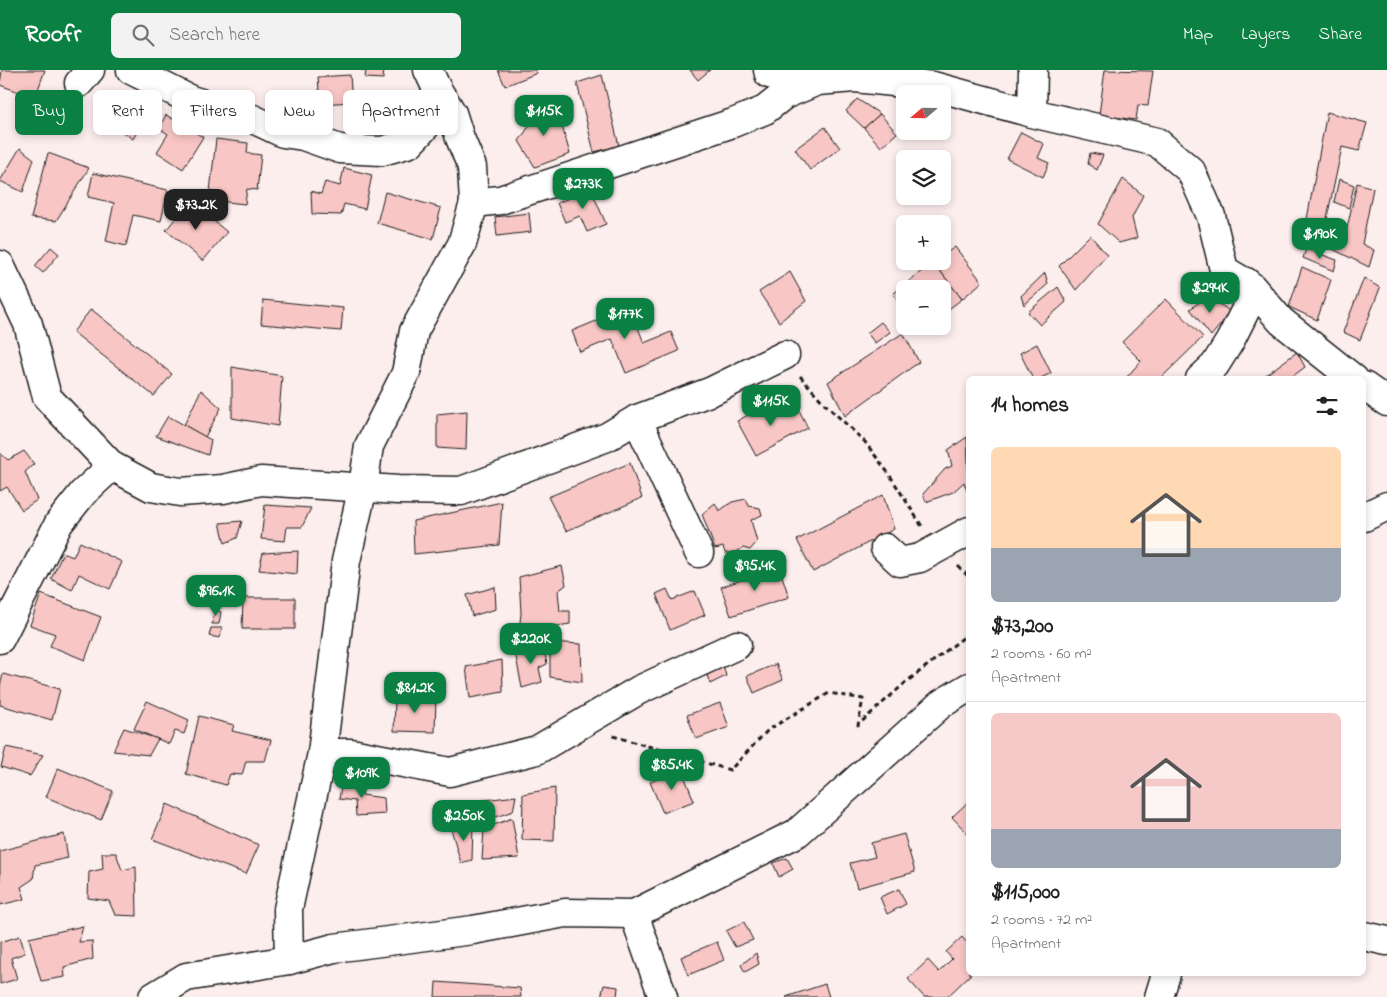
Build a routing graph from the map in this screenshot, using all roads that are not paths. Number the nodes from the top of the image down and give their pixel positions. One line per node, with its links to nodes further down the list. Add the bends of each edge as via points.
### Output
1 (131, 70): 4 (street, via 191,100 340,149 382,150 410,143 425,127)
2 (1033, 70): 6 (street)
3 (769, 72): 5 (street, via 788,79); 7 (street, via 766,90)
4 (432, 79): 8 (street, via 452,113 472,167)
5 (817, 81): 6 (street, via 855,78 933,86); 7 (street, via 784,95 765,110)
6 (1032, 112): 10 (street, via 1157,142 1191,171 1211,216 1224,270)
7 (733, 124): 8 (street, via 500,200)
8 (474, 202): 18 (street, via 462,244 414,332 406,373 370,446)
9 (0, 265): 17 (street, via 28,324 48,396)
10 (1246, 282): 12 (street, via 1246,307 1230,341 1215,365); 13 (street, via 1281,321)
11 (785, 355): 16 (street, via 712,391)
12 (1203, 376)
13 (1350, 376)
14 (1366, 387): 15 (street)
15 (1387, 402)
16 (637, 419): 18 (street, via 606,437 461,491); 23 (street)
17 (112, 466): 18 (street, via 151,487 180,492 223,489 261,481); 24 (street, via 83,493 59,523)
18 (363, 487): 27 (street, via 346,561)
19 (1387, 506): 20 (street)
20 (1366, 517)
21 (966, 533): 22 (street, via 920,558 900,562)
22 (885, 548)
23 (699, 553)
24 (0, 639)
25 (737, 645): 27 (street, via 639,690 537,750 450,772 351,753)
26 (966, 688): 28 (street, via 941,704 797,833)
27 (322, 753): 31 (street, via 288,909)
28 (634, 914): 31 (street, via 565,913 473,930 334,948); 34 (street)
29 (1366, 936): 30 (street)
30 (1387, 941)
31 (289, 960): 33 (street, via 186,977)
32 (1165, 976): 35 (street)
33 (152, 997)
34 (663, 997)
35 (1159, 997)

